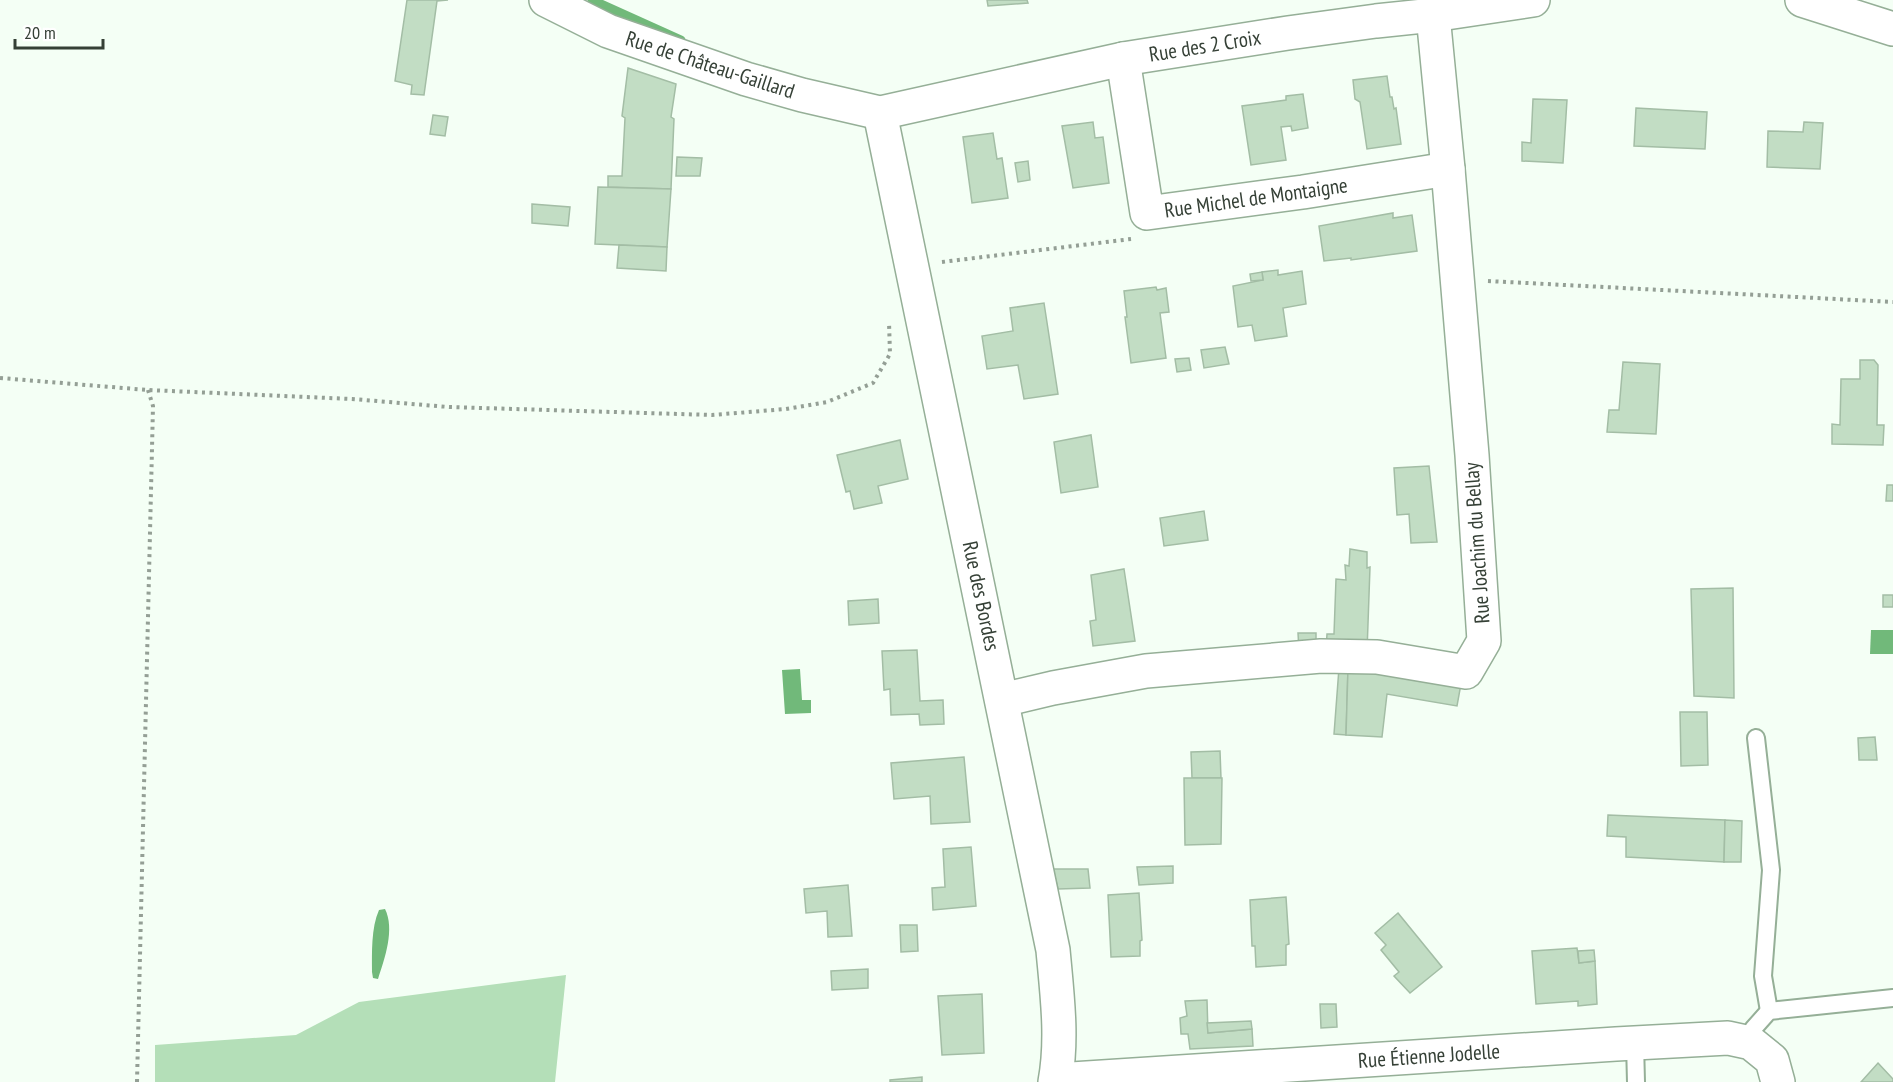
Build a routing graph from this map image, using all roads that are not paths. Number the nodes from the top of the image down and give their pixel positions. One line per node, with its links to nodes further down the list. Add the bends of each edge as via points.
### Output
1 (546, 0): 7 (street, Rue de Château-Gaillard, via 608,31 746,79)
2 (1533, 0): 4 (street, Rue des 2 Croix)
3 (1802, 0): 5 (street)
4 (1433, 15): 6 (street, Rue des 2 Croix); 8 (street, Rue Joachim du Bellay)
5 (1893, 29)
6 (1123, 59): 7 (street, Rue des 2 Croix); 8 (street, Rue Michel de Montaigne, via 1147,213)
7 (880, 112): 9 (street, Rue des Bordes)
8 (1448, 169): 9 (street, Rue Joachim du Bellay, via 1484,641 1466,672 1377,657 1321,656 1146,671)
9 (1002, 700): 15 (street, Rue des Bordes, via 1053,950 1059,1022)
10 (1756, 738): 12 (lane, via 1771,870 1763,976)
11 (1893, 998): 12 (lane)
12 (1769, 1011): 14 (lane, via 1753,1029)
13 (1635, 1043): 14 (street, Rue Étienne Jodelle, via 1728,1038); 15 (street, Rue Étienne Jodelle); 16 (lane)
14 (1751, 1043): 17 (street, via 1772,1060)
15 (1056, 1081)
16 (1636, 1082)
17 (1778, 1082)

